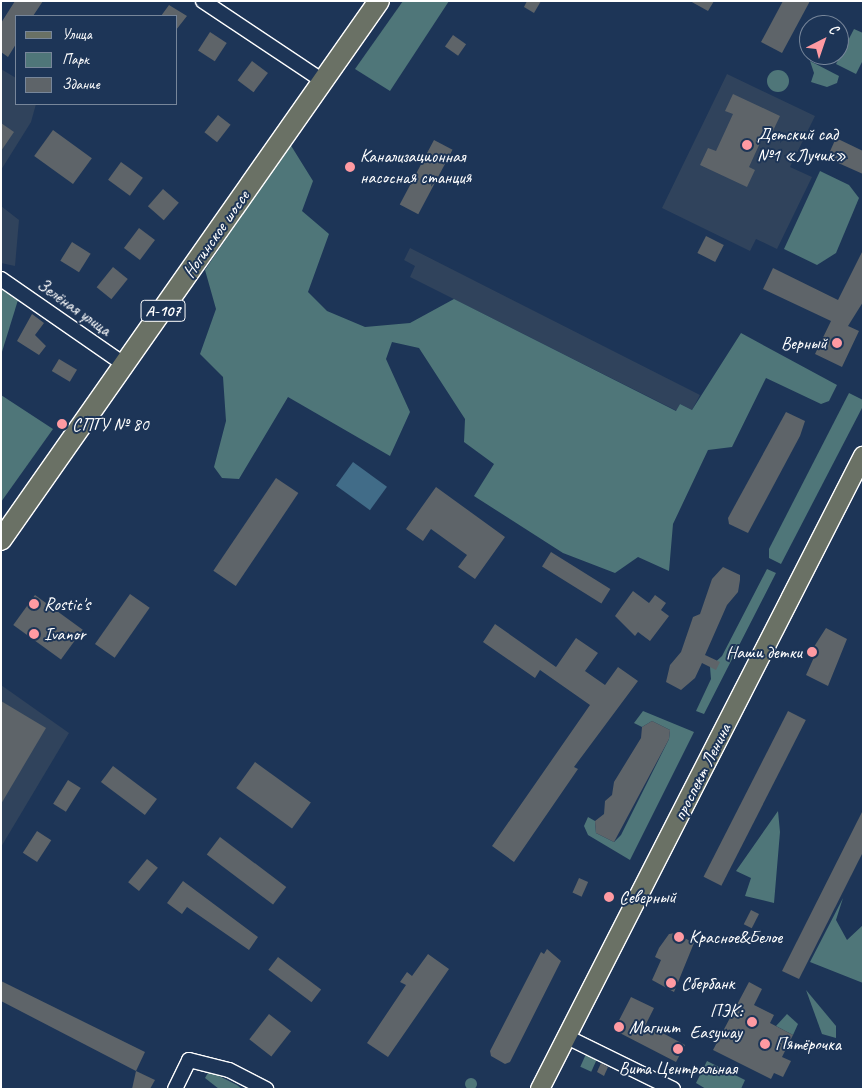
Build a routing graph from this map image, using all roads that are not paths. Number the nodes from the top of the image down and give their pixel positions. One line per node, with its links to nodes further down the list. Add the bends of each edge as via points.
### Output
1 (203, 1): 3 (street)
2 (379, 1): 3 (highway, Ногинское шоссе / А-107)
3 (323, 81): 5 (highway, Ногинское шоссе / А-107)
4 (1, 279): 5 (street, Зелёная улица)
5 (125, 365): 7 (highway, Ногинское шоссе / А-107)
6 (863, 456): 8 (main road, проспект Ленина)
7 (1, 540)
8 (567, 1037): 11 (main road, проспект Ленина); 12 (street)
9 (175, 1089): 10 (street, via 189,1060 229,1070)
10 (266, 1089)
11 (540, 1089)
12 (673, 1089)

